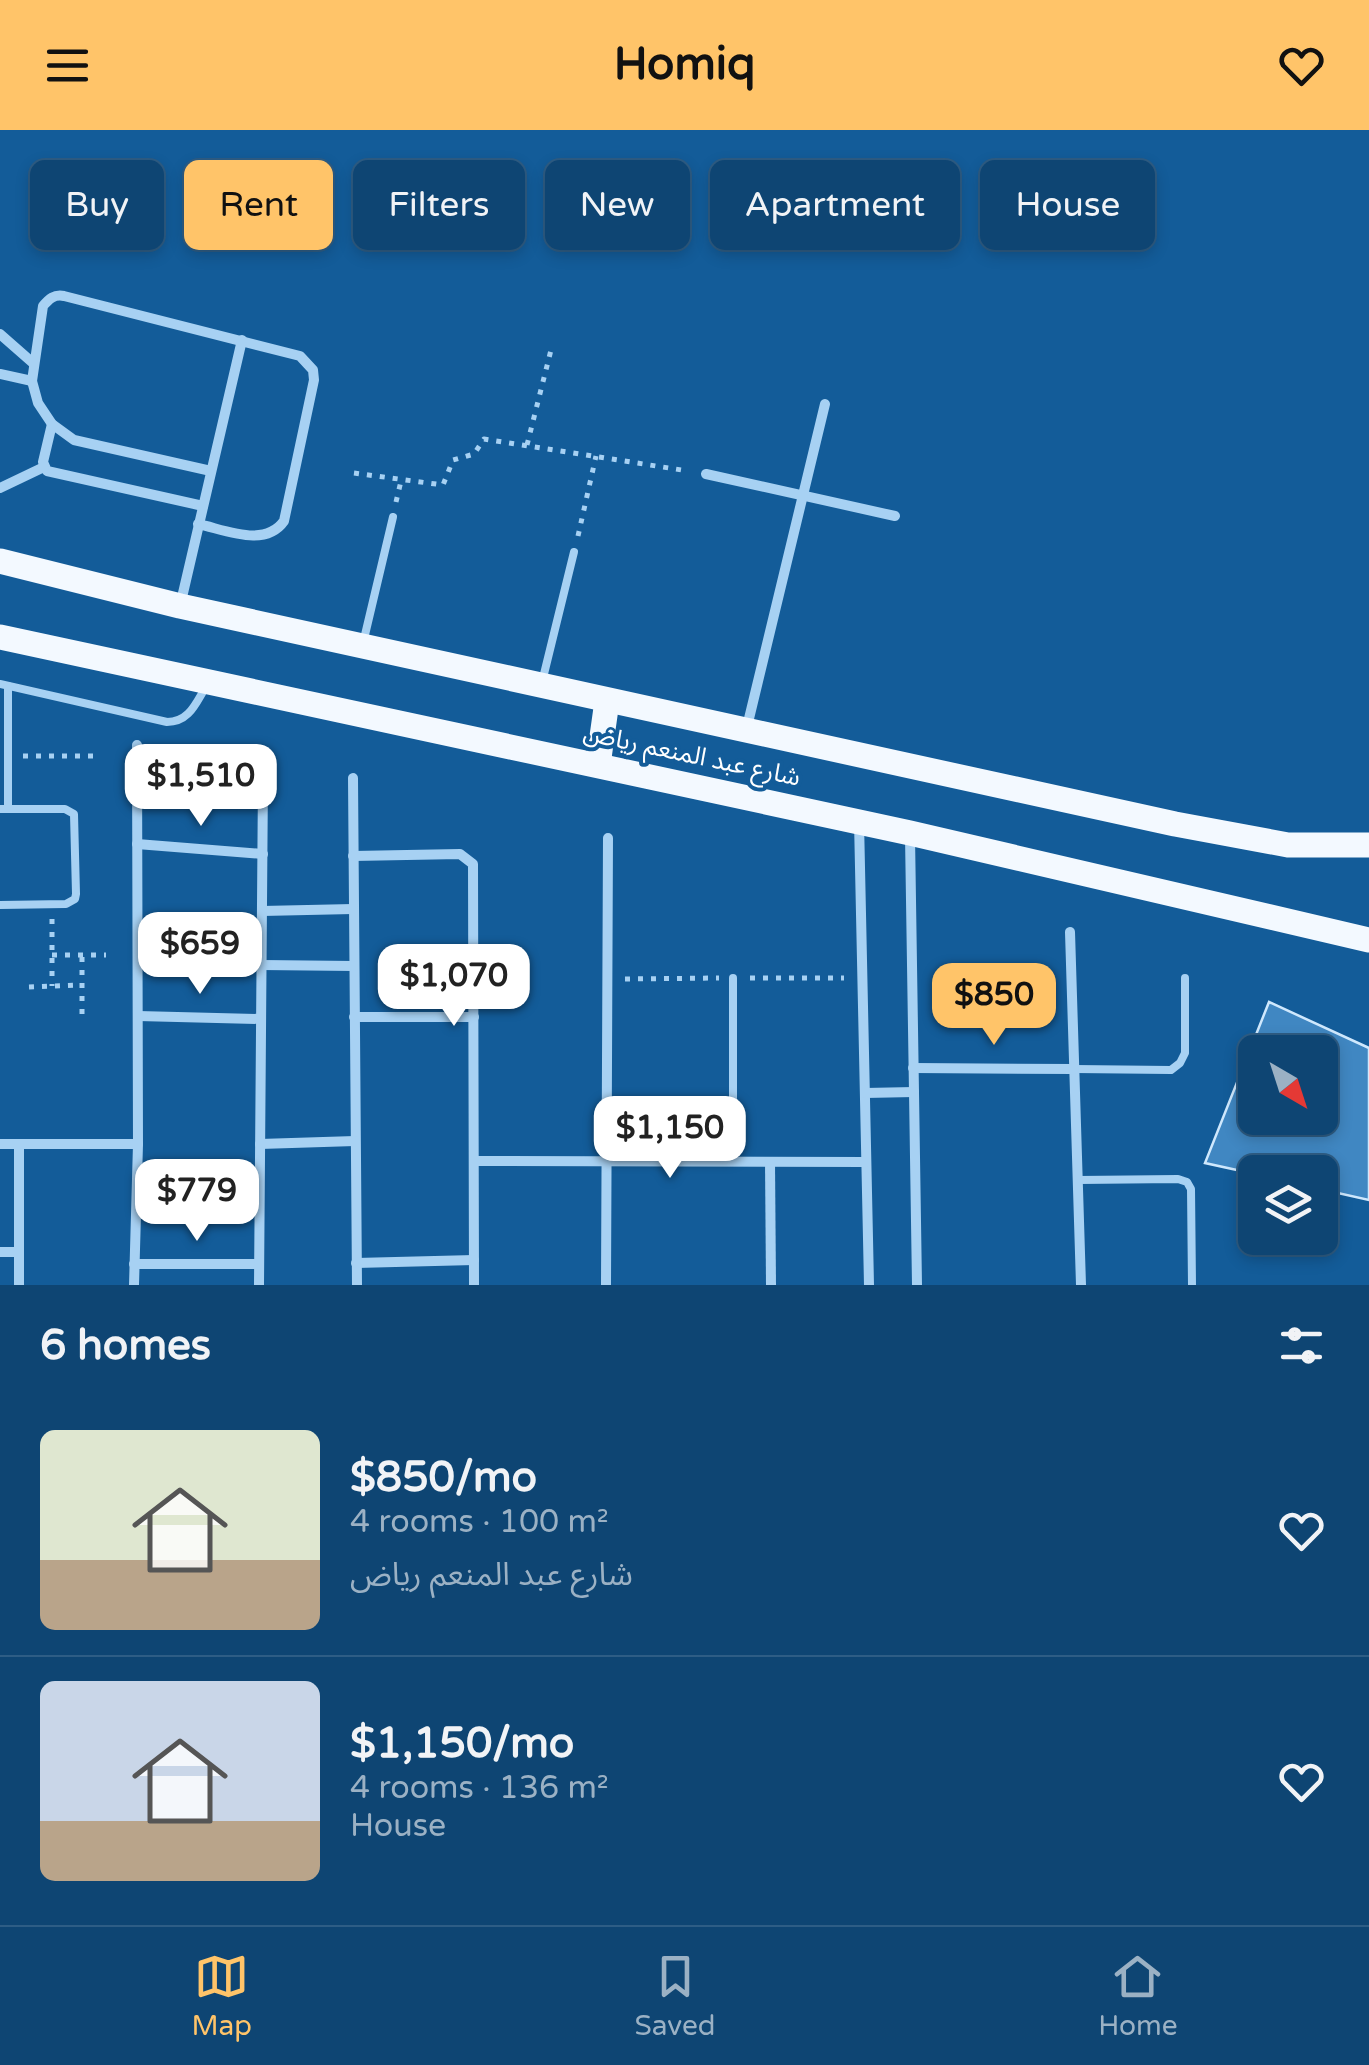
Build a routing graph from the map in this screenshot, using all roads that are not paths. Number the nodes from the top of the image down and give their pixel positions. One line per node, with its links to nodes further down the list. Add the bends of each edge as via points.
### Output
1 (0, 334): 3 (street)
2 (242, 340): 3 (street, via 59,295 43,306); 9 (street); 16 (street, via 300,356 312,370 284,520 258,536)
3 (33, 363): 5 (street)
4 (0, 374): 5 (street)
5 (32, 381): 7 (street)
6 (825, 404): 12 (street)
7 (52, 424): 8 (street); 9 (street, via 74,440)
8 (44, 467): 11 (street); 13 (street)
9 (211, 471): 13 (street)
10 (706, 474): 12 (street)
11 (0, 488)
12 (804, 495): 14 (street); 26 (street)
13 (203, 506): 16 (street)
14 (895, 516)
15 (392, 517): 21 (lane)
16 (198, 524): 19 (street)
17 (574, 552): 24 (lane)
18 (0, 561): 19 (main road, شارع عبد المنعم رياض)
19 (180, 606): 21 (main road, شارع عبد المنعم رياض)
20 (0, 636): 22 (main road, شارع عبد المنعم رياض)
21 (363, 644): 24 (main road, شارع عبد المنعم رياض)
22 (210, 681): 23 (lane, via 178,722); 28 (main road, شارع عبد المنعم رياض)
23 (4, 685): 31 (lane)
24 (541, 685): 25 (main road, شارع عبد المنعم رياض)
25 (608, 701): 26 (main road, شارع عبد المنعم رياض); 28 (main road)
26 (746, 732): 36 (main road, شارع عبد المنعم رياض, via 1288,845)
27 (137, 745): 35 (street)
28 (598, 765): 32 (main road, شارع عبد المنعم رياض)
29 (263, 776): 37 (street)
30 (353, 778): 38 (street)
31 (4, 809): 39 (lane, via 64,808 76,818 76,894 71,903)
32 (859, 822): 33 (main road, شارع عبد المنعم رياض); 55 (street)
33 (910, 832): 43 (main road, شارع عبد المنعم رياض); 52 (street)
34 (608, 838): 62 (street)
35 (137, 844): 37 (street); 48 (street)
36 (1369, 845)
37 (262, 854): 41 (street)
38 (353, 856): 40 (street); 50 (street, via 470,859)
39 (0, 905)
40 (354, 909): 41 (street); 45 (street)
41 (262, 912): 44 (street)
42 (1070, 932): 53 (street)
43 (1369, 940)
44 (262, 966): 45 (street); 51 (street)
45 (354, 966): 49 (street)
46 (733, 978): 63 (lane)
47 (1186, 978): 53 (lane, via 1180,1064 1171,1070)
48 (138, 1016): 51 (street); 59 (street)
49 (354, 1017): 50 (street); 56 (street)
50 (474, 1017): 61 (street)
51 (261, 1019): 60 (street)
52 (914, 1068): 53 (street); 54 (street)
53 (1074, 1069): 66 (street)
54 (914, 1092): 55 (street); 81 (street)
55 (864, 1093): 65 (street)
56 (355, 1141): 60 (street); 70 (street)
57 (0, 1144): 58 (street)
58 (19, 1144): 59 (street); 68 (street)
59 (138, 1144): 71 (street)
60 (260, 1144): 72 (street)
61 (474, 1161): 62 (street); 69 (street)
62 (607, 1161): 63 (street); 78 (street)
63 (733, 1161): 64 (street)
64 (770, 1162): 65 (street); 79 (street)
65 (866, 1162): 80 (street)
66 (1078, 1180): 82 (street); 83 (lane, via 1187,1182)
67 (0, 1252): 68 (street)
68 (19, 1252): 73 (street)
69 (474, 1260): 70 (street); 77 (street)
70 (356, 1263): 76 (street)
71 (134, 1264): 72 (street); 74 (street)
72 (259, 1264): 75 (street)
73 (19, 1285)
74 (134, 1285)
75 (259, 1285)
76 (356, 1285)
77 (474, 1285)
78 (606, 1285)
79 (771, 1285)
80 (868, 1285)
81 (917, 1285)
82 (1081, 1285)
83 (1192, 1285)

